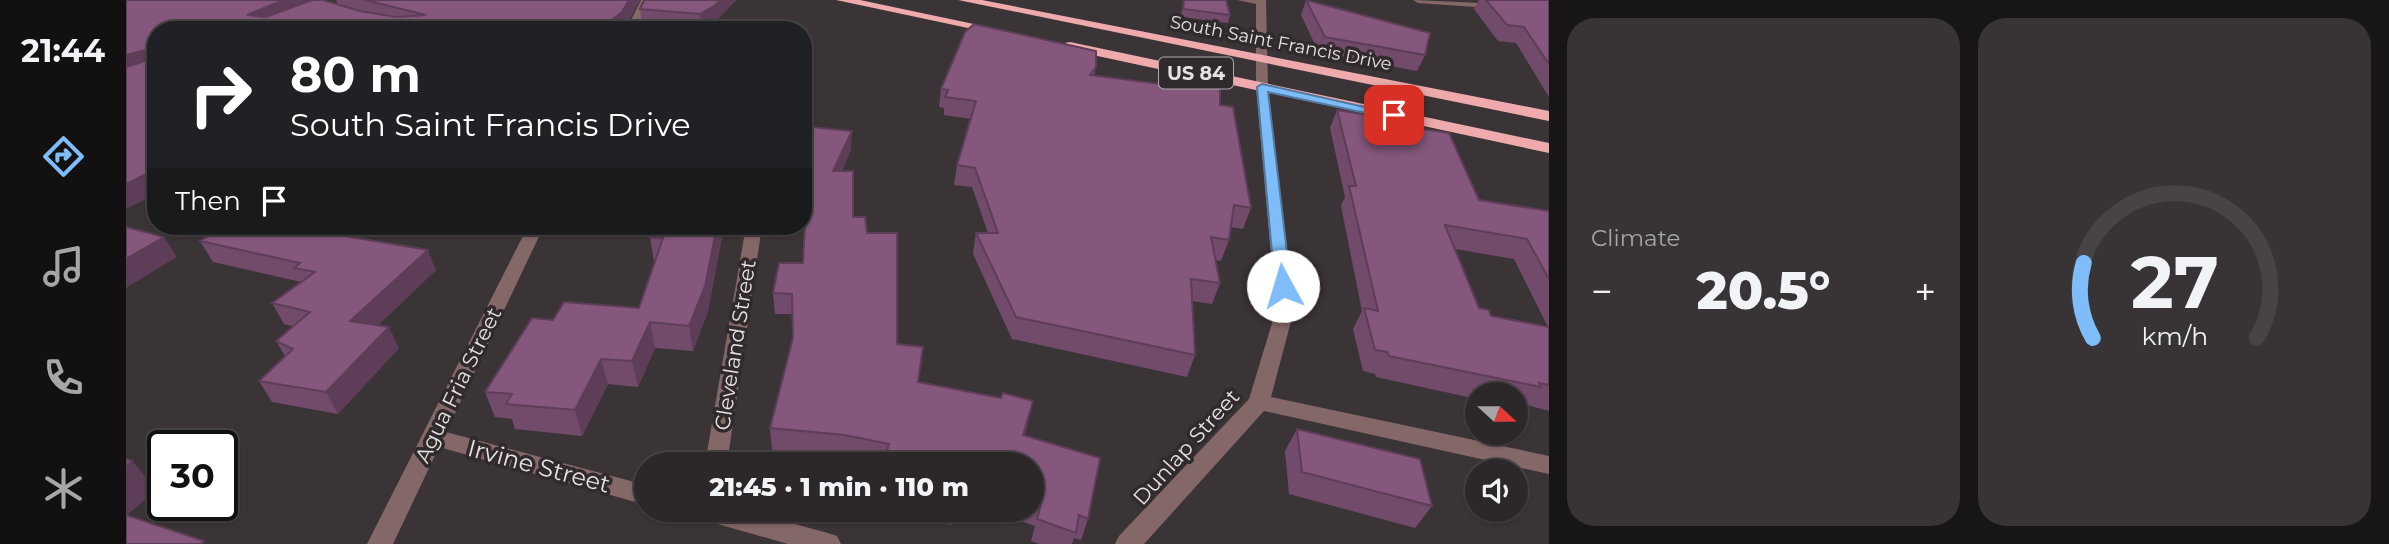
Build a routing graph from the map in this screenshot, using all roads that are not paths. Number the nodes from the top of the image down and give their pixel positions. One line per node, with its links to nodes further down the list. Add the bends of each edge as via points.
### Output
1 (646, 0): 9 (street)
2 (842, 0): 10 (highway)
3 (964, 0): 12 (highway, South Saint Francis Drive / US 84)
4 (1242, 0): 7 (street)
5 (1418, 0): 8 (street)
6 (1538, 0): 8 (street)
7 (1261, 1): 12 (street, Dunlap Street)
8 (1549, 8)
9 (636, 21)
10 (1015, 34)
11 (1055, 42): 13 (highway, US 84)
12 (1262, 59): 13 (street, Dunlap Street); 14 (highway, South Saint Francis Drive / US 84)
13 (1262, 87): 15 (highway, US 84); 18 (street, Dunlap Street, via 1285,310)
14 (1549, 116)
15 (1549, 148)
16 (532, 235): 19 (street, Agua Fria Street)
17 (753, 235): 20 (street, Cleveland Street)
18 (1259, 402): 21 (street); 26 (street, Dunlap Street)
19 (432, 437): 22 (street, Irvine Street); 24 (street, Agua Fria Street)
20 (718, 452)
21 (1549, 466)
22 (634, 492)
23 (749, 522): 25 (street)
24 (380, 544)
25 (828, 544)
26 (1128, 544)

